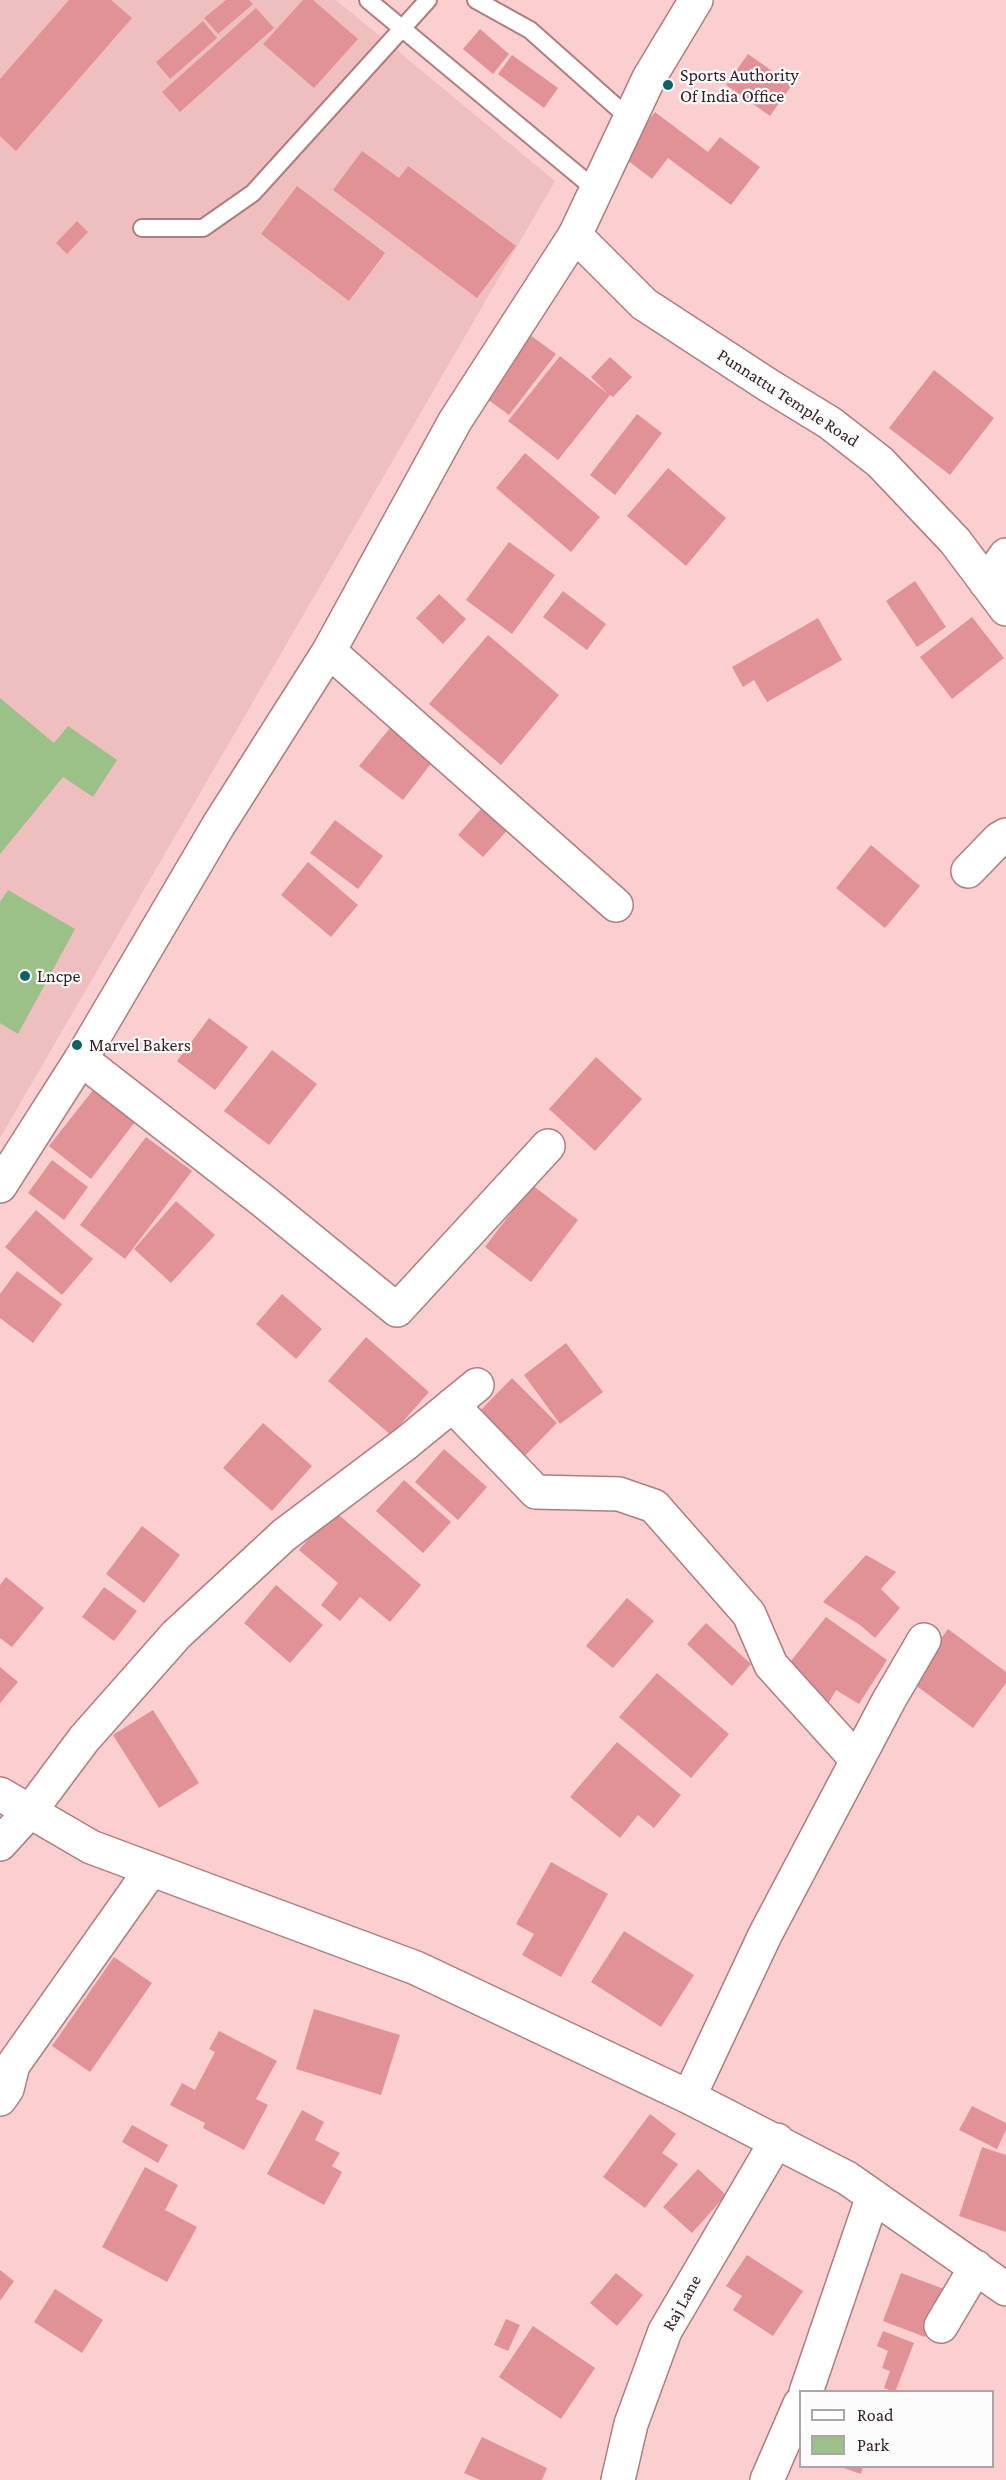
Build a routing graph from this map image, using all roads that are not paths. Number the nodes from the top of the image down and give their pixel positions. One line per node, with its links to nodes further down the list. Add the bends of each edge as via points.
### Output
1 (368, 0): 5 (lane)
2 (428, 0): 5 (lane)
3 (476, 0): 6 (lane, via 530,30)
4 (696, 0): 6 (street, via 649,78)
5 (402, 27): 7 (lane); 8 (lane, via 253,193 203,228)
6 (630, 119): 7 (street)
7 (596, 190): 9 (street)
8 (142, 228)
9 (575, 235): 11 (street, Punnattu Temple Road, via 644,304 830,423 880,462 955,541); 13 (street, via 455,421)
10 (1006, 555): 11 (street)
11 (986, 583): 12 (street, Punnattu Temple Road)
12 (1006, 609)
13 (329, 651): 16 (street); 17 (street, via 218,826)
14 (1006, 835): 15 (street)
15 (968, 872)
16 (616, 905)
17 (81, 1059): 18 (street, via 397,1310); 19 (street)
18 (548, 1146)
19 (0, 1186)
20 (477, 1385): 21 (street)
21 (452, 1405): 23 (street, via 536,1492 619,1494 654,1506 749,1614 771,1665); 25 (street, via 284,1535 176,1635 84,1739)
22 (924, 1640): 23 (street)
23 (857, 1760): 28 (street, via 751,1963)
24 (0, 1794): 25 (street)
25 (31, 1810): 26 (street); 27 (street, via 91,1847)
26 (0, 1844)
27 (151, 1870): 28 (street, via 416,1968); 29 (street, via 13,2065 8,2089)
28 (689, 2097): 30 (street)
29 (0, 2099)
30 (777, 2140): 31 (street); 37 (street, Raj Lane, via 665,2331 631,2424)
31 (873, 2196): 32 (street); 35 (street)
32 (976, 2267): 33 (street); 34 (street)
33 (1006, 2289)
34 (941, 2326)
35 (806, 2390)
36 (799, 2408): 38 (street)
37 (618, 2480)
38 (767, 2480)

